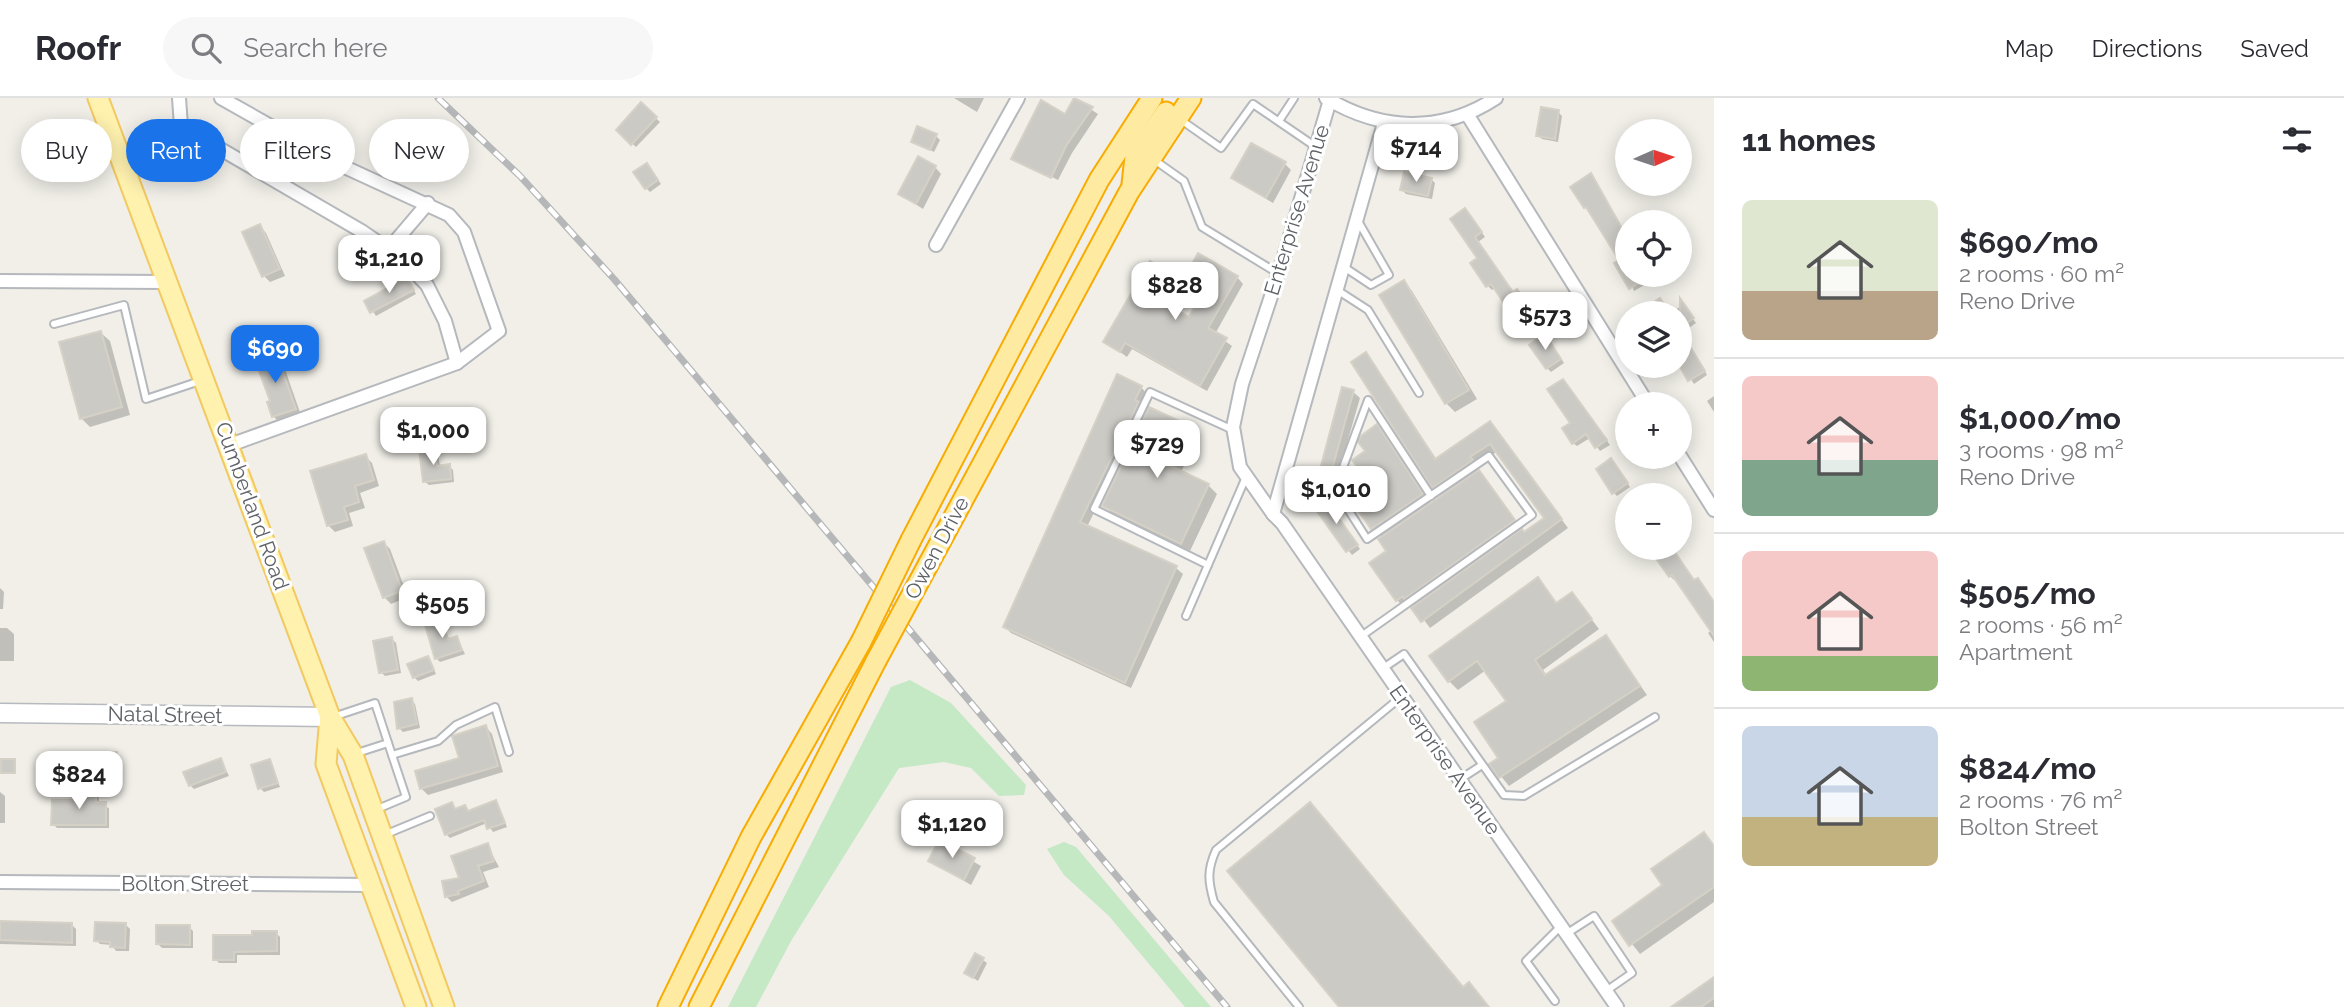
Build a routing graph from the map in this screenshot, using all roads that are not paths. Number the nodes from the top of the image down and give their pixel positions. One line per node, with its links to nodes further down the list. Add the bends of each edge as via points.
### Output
1 (98, 98): 24 (main road, Cumberland Road)
2 (179, 98): 20 (street, via 181,126)
3 (221, 98): 17 (street, via 338,164)
4 (1018, 98): 19 (street)
5 (1152, 98): 63 (highway, Owen Drive, bridge, via 1099,180 861,642 751,836)
6 (1191, 98): 10 (highway, Owen Drive)
7 (1294, 98): 12 (lane)
8 (1496, 98): 11 (street)
9 (1328, 99): 13 (street); 14 (street, Enterprise Avenue)
10 (1176, 108): 12 (lane, via 1221,148 1253,104); 15 (highway, Owen Drive); 16 (highway, via 1135,157)
11 (1467, 114): 13 (street, via 1429,124); 29 (street)
12 (1279, 121): 14 (lane)
13 (1384, 123): 18 (street)
14 (1316, 147): 22 (street, Enterprise Avenue)
15 (1152, 158): 16 (highway, Owen Drive); 22 (lane, via 1184,181 1202,227)
16 (1132, 188): 64 (highway, Owen Drive, bridge, via 876,661)
17 (428, 203): 20 (street); 27 (street, via 449,215 464,232 499,331)
18 (1357, 219): 21 (street); 21 (lane, via 1389,275 1371,285)
19 (936, 245)
20 (388, 250): 27 (street, via 426,285 445,321)
21 (1343, 267): 25 (street)
22 (1279, 274): 31 (street, Enterprise Avenue, via 1242,384)
23 (0, 281): 24 (street)
24 (167, 282): 28 (main road, Cumberland Road)
25 (1337, 290): 30 (lane, via 1368,310); 38 (street)
26 (54, 324): 28 (lane, via 124,305 146,399)
27 (457, 363): 32 (street)
28 (205, 379): 32 (main road, Cumberland Road)
29 (1641, 392)
30 (1419, 393)
31 (1233, 430): 34 (street, Enterprise Avenue, via 1240,467); 39 (lane, via 1150,392 1094,509)
32 (230, 445): 45 (main road, Cumberland Road)
33 (1691, 469): 35 (street)
34 (1247, 476): 38 (street, Enterprise Avenue); 39 (lane)
35 (1709, 490): 37 (street)
36 (1431, 496): 36 (lane, via 1403,453 1368,400 1335,489 1367,539); 41 (lane, via 1489,456 1532,515)
37 (1714, 510)
38 (1273, 514): 41 (street, Enterprise Avenue)
39 (1208, 565): 40 (lane)
40 (1186, 616)
41 (1360, 637): 42 (street, Enterprise Avenue)
42 (1382, 668): 43 (street, Enterprise Avenue); 51 (lane, via 1404,654)
43 (1401, 696): 52 (street, Enterprise Avenue); 65 (lane, via 1216,850 1209,867 1214,902)
44 (0, 713): 45 (main road, Natal Street)
45 (330, 717): 47 (lane, via 375,703); 49 (main road, Cumberland Road); 57 (main road, Cumberland Road, via 326,764)
46 (1655, 717): 51 (lane, via 1524,796 1504,795)
47 (388, 743): 49 (lane); 50 (lane)
48 (509, 752): 50 (lane, via 495,707 456,725 438,741)
49 (353, 755): 53 (main road, Cumberland Road)
50 (392, 755): 53 (lane, via 405,797)
51 (1482, 765): 52 (lane)
52 (1459, 780): 58 (street, Enterprise Avenue)
53 (373, 811): 55 (main road, Cumberland Road)
54 (430, 816): 55 (lane)
55 (382, 836): 62 (main road, Cumberland Road)
56 (0, 883): 57 (street, Bolton Street)
57 (371, 885): 61 (main road, Cumberland Road)
58 (1564, 930): 59 (street, Enterprise Avenue); 59 (lane, via 1594,916 1632,973); 60 (lane, via 1526,961)
59 (1606, 991): 66 (street, Enterprise Avenue)
60 (1555, 1001)
61 (416, 1007)
62 (444, 1007)
63 (668, 1007)
64 (699, 1007)
65 (1299, 1007)
66 (1617, 1007)

